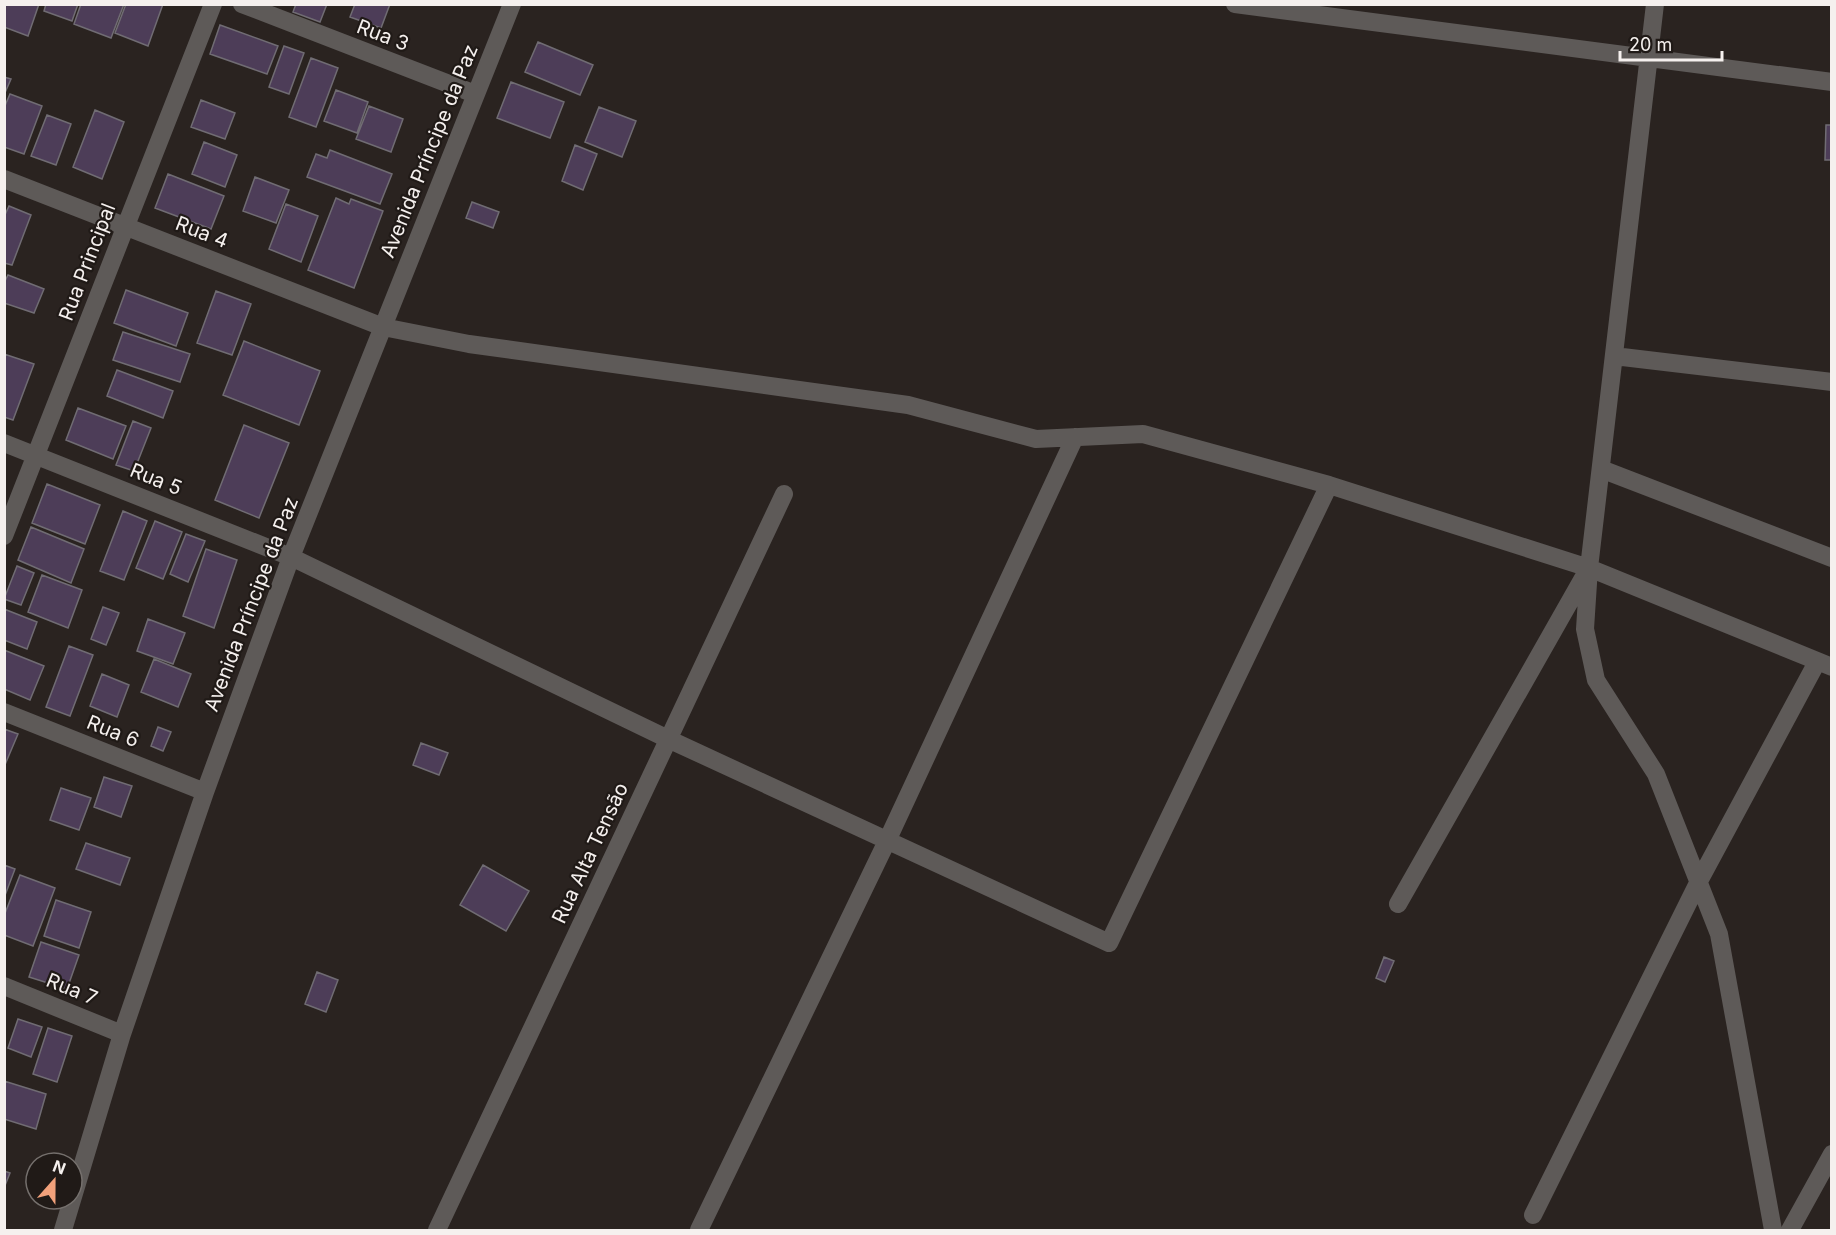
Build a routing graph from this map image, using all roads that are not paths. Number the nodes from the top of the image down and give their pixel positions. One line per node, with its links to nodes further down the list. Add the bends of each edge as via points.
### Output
1 (213, 4): 10 (street, Rua Principal)
2 (242, 4): 8 (street, Rua 3)
3 (512, 4): 8 (street, Avenida Príncipe da Paz)
4 (1235, 4): 6 (street)
5 (1655, 4): 6 (street)
6 (1649, 58): 7 (street); 12 (street)
7 (1832, 81)
8 (475, 94): 11 (street, Avenida Príncipe da Paz)
9 (4, 179): 10 (street, Rua 4)
10 (125, 226): 11 (street, Rua 4); 16 (street, Rua Principal)
11 (383, 327): 14 (street, Rua 4, via 469,344 908,405 1036,439); 21 (street, Avenida Príncipe da Paz)
12 (1614, 356): 13 (street); 17 (street)
13 (1832, 382)
14 (1075, 437): 18 (street, Rua 4, via 1143,434); 28 (street)
15 (4, 443): 16 (street, Rua 5)
16 (37, 456): 20 (street, Rua Principal); 21 (street, Rua 5)
17 (1601, 469): 22 (street); 23 (street)
18 (1329, 485): 23 (street, Rua 4); 28 (street, Rua 5, via 1109,943)
19 (784, 494): 26 (street, Rua Alta Tensão)
20 (4, 536)
21 (291, 557): 26 (street, Rua 5); 27 (street, Avenida Príncipe da Paz)
22 (1832, 558)
23 (1589, 568): 24 (street, Rua 4); 29 (street, via 1585,629 1596,680 1656,774); 30 (street)
24 (1824, 664): 29 (street)
25 (4, 712): 27 (street, Rua 6)
26 (668, 739): 28 (street, Rua 5); 36 (street, Rua Alta Tensão)
27 (205, 792): 32 (street, Avenida Príncipe da Paz)
28 (887, 840): 37 (street)
29 (1698, 883): 34 (street); 38 (street, via 1719,934)
30 (1398, 904)
31 (4, 986): 32 (street, Rua 7)
32 (122, 1034): 35 (street, Avenida Príncipe da Paz)
33 (1832, 1154): 39 (street)
34 (1533, 1215)
35 (63, 1230)
36 (437, 1230)
37 (699, 1230)
38 (1773, 1230)
39 (1790, 1230)

